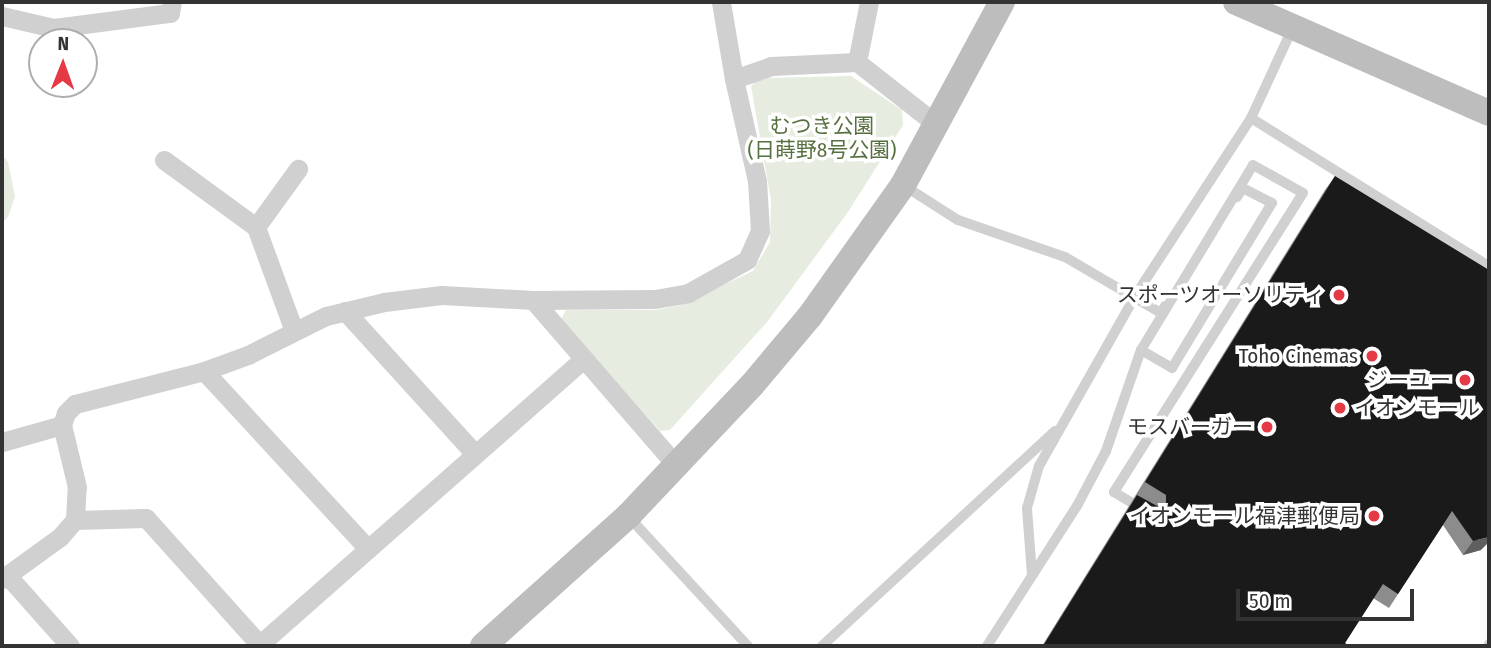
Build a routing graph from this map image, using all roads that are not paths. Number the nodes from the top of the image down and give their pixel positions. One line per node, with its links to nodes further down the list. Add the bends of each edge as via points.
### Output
1 (172, 2): 6 (street, via 170,13 54,28)
2 (721, 2): 9 (street)
3 (869, 2): 8 (street)
4 (1002, 2): 12 (street)
5 (1236, 2): 7 (street)
6 (2, 16)
7 (1293, 27): 10 (street); 11 (lane)
8 (857, 62): 9 (street, via 771,66); 12 (street)
9 (734, 79): 19 (street, via 757,181 760,231 747,260 688,293 655,299)
10 (1489, 113)
11 (1251, 118): 17 (lane); 18 (lane)
12 (937, 125): 15 (street)
13 (164, 160): 16 (street)
14 (298, 169): 16 (street)
15 (903, 185): 18 (lane, via 958,220 1065,257); 29 (street, via 810,316)
16 (256, 227): 21 (street)
17 (1489, 266)
18 (1135, 296): 22 (lane, via 1161,313 1243,188 1272,203 1172,368); 26 (lane)
19 (533, 300): 20 (street, via 442,295); 23 (street)
20 (345, 312): 21 (street); 28 (street)
21 (294, 331): 24 (street)
22 (1141, 350): 30 (lane, bridge, via 1253,165 1303,193 1114,492); 34 (lane, bridge, via 1106,451)
23 (583, 359): 28 (street); 29 (street)
24 (204, 371): 25 (street, via 75,404); 33 (street)
25 (62, 425): 27 (street); 32 (street, via 77,487)
26 (1060, 426): 34 (lane, via 1039,466 1027,508); 40 (lane)
27 (2, 442)
28 (475, 454): 33 (street)
29 (676, 465): 31 (street)
30 (1150, 513)
31 (628, 516): 38 (street); 39 (lane)
32 (75, 520): 35 (street, via 60,537); 37 (street, via 146,518)
33 (368, 549): 37 (street)
34 (1032, 575): 41 (lane)
35 (4, 577): 36 (street)
36 (70, 646)
37 (260, 646)
38 (483, 646)
39 (748, 646)
40 (822, 646)
41 (987, 646)

